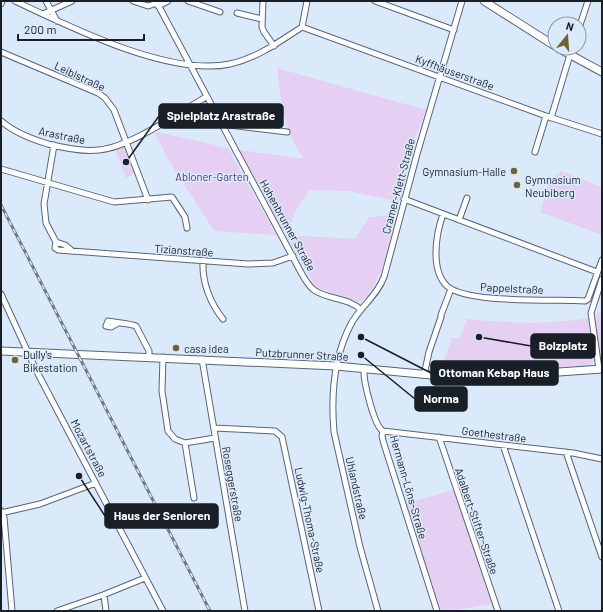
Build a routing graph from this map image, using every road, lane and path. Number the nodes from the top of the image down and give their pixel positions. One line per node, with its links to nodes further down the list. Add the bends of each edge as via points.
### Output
1 (15, 1): 17 (street)
2 (46, 1): 14 (street)
3 (72, 1): 14 (street)
4 (133, 1): 13 (street, via 148,6)
5 (168, 1): 13 (street)
6 (188, 1): 15 (street)
7 (263, 1): 19 (street)
8 (307, 1): 21 (street)
9 (375, 1): 22 (street)
10 (462, 1): 22 (street, Cramer-Klett-Straße)
11 (484, 1): 23 (main road)
12 (588, 1): 18 (street)
13 (157, 3): 27 (street, Hohenbrunner Straße)
14 (50, 10): 17 (street); 20 (street)
15 (220, 12)
16 (237, 13): 19 (street)
17 (43, 14): 20 (street)
18 (583, 16)
19 (262, 19): 24 (street, via 264,32)
20 (57, 21): 27 (street, via 145,55)
21 (302, 26): 24 (street); 29 (street, Kyffhäuserstraße)
22 (454, 30): 29 (street, Cramer-Klett-Straße)
23 (547, 41)
24 (274, 46): 27 (street, via 251,58 230,64)
25 (1, 52): 36 (street, Leiblstraße, via 98,93 110,104)
26 (570, 56): 28 (main road); 31 (street)
27 (190, 66): 30 (street, Hohenbrunner Straße)
28 (602, 72)
29 (440, 77): 31 (street, Kyffhäuserstraße); 42 (street, Cramer-Klett-Straße)
30 (206, 97): 33 (street, Hohenbrunner Straße); 36 (street, Arastraße)
31 (548, 117): 35 (street, Kyffhäuserstraße); 38 (street)
32 (1, 121): 37 (street, Arastraße, via 21,134)
33 (221, 124): 34 (street); 47 (street, Hohenbrunner Straße)
34 (287, 132)
35 (602, 134)
36 (126, 143): 37 (street, Arastraße, via 113,148 89,151); 43 (street, Leiblstraße)
37 (54, 145): 40 (street, Tizianstraße)
38 (535, 152)
39 (1, 169): 40 (street)
40 (46, 183): 43 (street, via 114,202); 49 (street, Tizianstraße, via 46,223 56,242 56,250)
41 (468, 198): 45 (street)
42 (404, 199): 44 (street); 56 (street, Cramer-Klett-Straße, via 384,277 375,295)
43 (148, 200): 46 (street, via 172,197 185,216)
44 (443, 214): 45 (street); 52 (street, via 438,228 436,249 440,274)
45 (459, 220): 50 (street)
46 (187, 228)
47 (293, 256): 49 (street, Tizianstraße, via 262,264); 56 (street, Hohenbrunner Straße, via 314,290 356,305)
48 (602, 260): 50 (street, Pappelstraße)
49 (203, 261): 57 (street, via 203,276 207,289)
50 (597, 272): 52 (street, Pappelstraße, via 588,299 585,301 486,298)
51 (602, 279): 55 (street)
52 (451, 289): 67 (street, via 429,352)
53 (602, 292): 55 (street)
54 (1, 294): 60 (street, Mozartstraße)
55 (596, 298): 66 (street, via 591,318)
56 (361, 310): 64 (street, Cramer-Klett-Straße, via 351,324)
57 (223, 319)
58 (118, 323): 61 (street, via 136,326 149,351)
59 (1, 351): 60 (main road, Putzbrunner Straße)
60 (27, 351): 61 (main road, Putzbrunner Straße); 76 (street, Mozartstraße)
61 (149, 357): 62 (main road, Putzbrunner Straße)
62 (163, 357): 63 (main road, Putzbrunner Straße); 72 (street, via 162,391 166,425 171,436)
63 (202, 360): 64 (main road, Putzbrunner Straße); 68 (street, Roseggerstraße)
64 (336, 366): 65 (main road, Putzbrunner Straße); 88 (street, Uhlandstraße, via 334,432 360,548)
65 (364, 369): 67 (main road, Putzbrunner Straße); 69 (street, Hermann-Löns-Straße, via 370,400 379,427)
66 (600, 369): 67 (main road, Putzbrunner Straße, via 515,375)
67 (424, 375)
68 (214, 428): 71 (street, Roseggerstraße); 87 (street, Ludwig-Thoma-Straße, via 275,431 284,440)
69 (383, 431): 70 (street, Goethestraße); 89 (street, Hermann-Löns-Straße, via 384,444)
70 (439, 437): 73 (street, Goethestraße); 90 (street, Adalbert-Stifter-Straße)
71 (215, 438): 72 (street); 86 (street, Roseggerstraße)
72 (185, 443): 77 (street)
73 (503, 445): 74 (street, Goethestraße); 91 (street)
74 (566, 452): 75 (street, Goethestraße); 79 (street)
75 (602, 459)
76 (96, 483): 78 (street, via 40,504); 80 (street, Mozartstraße)
77 (194, 498)
78 (1, 512): 82 (street)
79 (602, 557)
80 (146, 578): 81 (street); 85 (street, Mozartstraße)
81 (104, 595): 83 (street); 84 (street)
82 (12, 611)
83 (57, 611)
84 (106, 611)
85 (163, 611)
86 (245, 611)
87 (319, 611)
88 (378, 611)
89 (437, 611)
90 (498, 611)
91 (558, 611)

